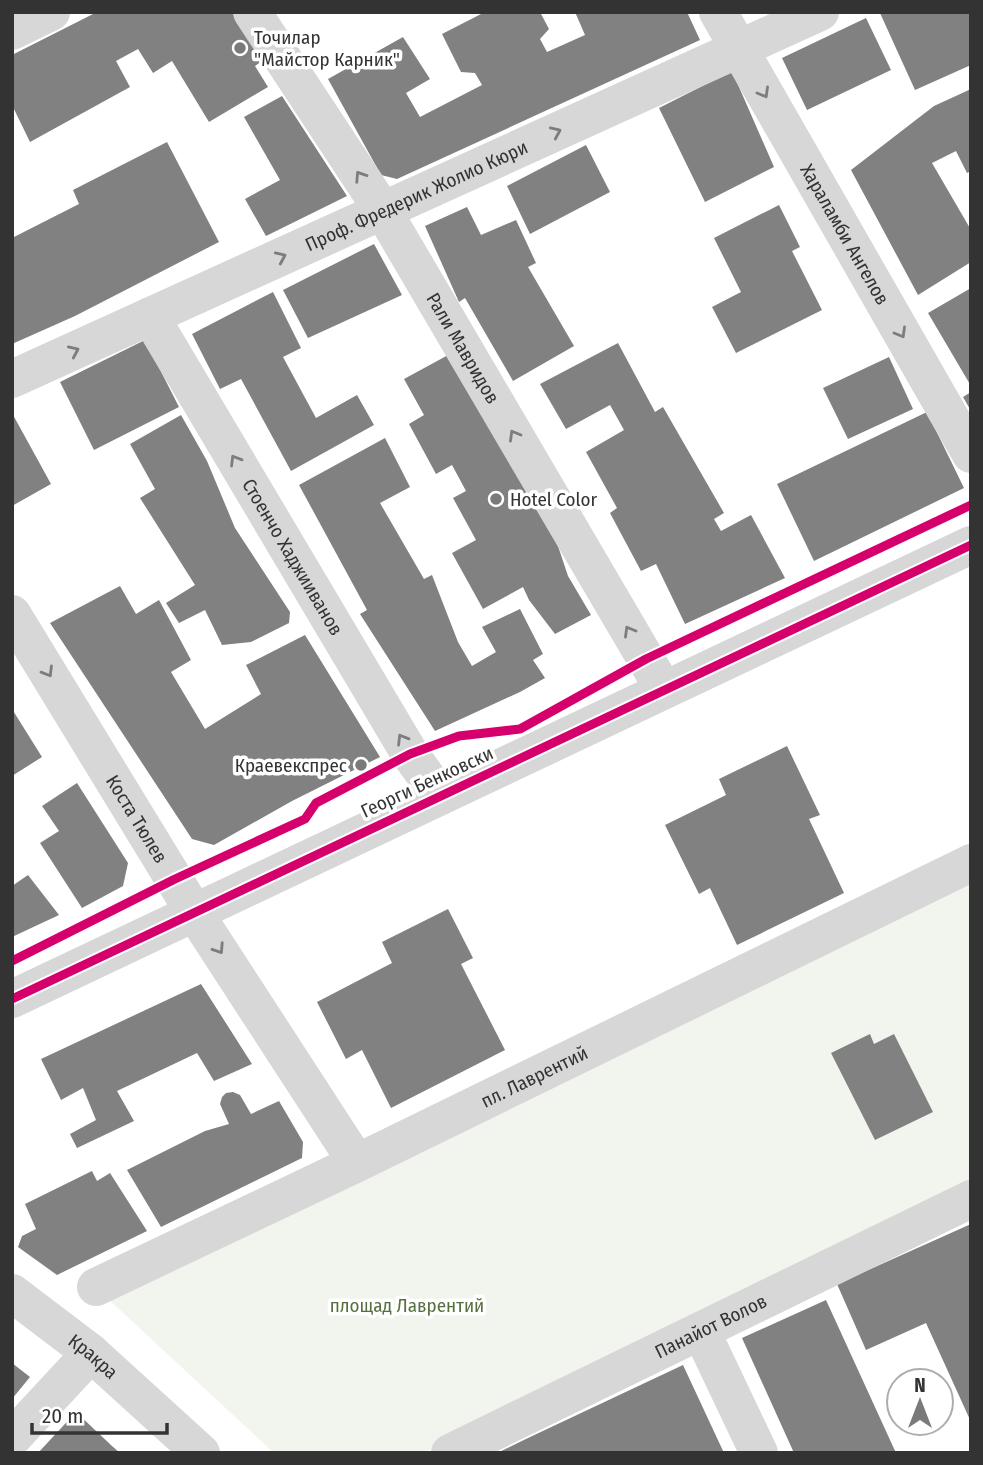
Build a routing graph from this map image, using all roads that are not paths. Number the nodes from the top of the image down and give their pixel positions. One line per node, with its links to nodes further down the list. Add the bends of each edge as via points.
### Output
1 (51, 12): 5 (street)
2 (252, 12): 7 (street, Рали Мавридов, one-way to 2)
3 (719, 12): 6 (street, Хараламби Ангелов)
4 (820, 12): 6 (street, Проф. Фредерик Жолио Кюри)
5 (12, 31)
6 (739, 49): 7 (street, Проф. Фредерик Жолио Кюри, one-way to 6); 10 (street, Хараламби Ангелов, one-way to 10)
7 (383, 211): 8 (street, Проф. Фредерик Жолио Кюри, one-way to 7); 13 (street, Рали Мавридов, one-way to 7)
8 (150, 316): 9 (street, Проф. Фредерик Жолио Кюри, one-way to 8); 14 (street, Стоенчо Хаджииванов, one-way to 8)
9 (12, 379)
10 (971, 454)
11 (971, 545): 13 (street, Георги Бенковски)
12 (12, 614): 16 (street, Коста Тюлев, one-way to 16)
13 (664, 690): 14 (street, Георги Бенковски)
14 (439, 796): 16 (street, Георги Бенковски)
15 (971, 863): 18 (street, пл. Лаврентий)
16 (194, 912): 17 (street, Георги Бенковски); 18 (street, Коста Тюлев, one-way to 18)
17 (12, 999)
18 (357, 1163): 20 (street, пл. Лаврентий)
19 (971, 1199): 22 (street, Панайот Волов)
20 (96, 1287)
21 (12, 1293): 23 (street, Кракра)
22 (701, 1331): 26 (street, Панайот Волов); 27 (street)
23 (91, 1353): 24 (street); 25 (street, Кракра)
24 (12, 1438)
25 (201, 1453)
26 (450, 1453)
27 (759, 1453)

